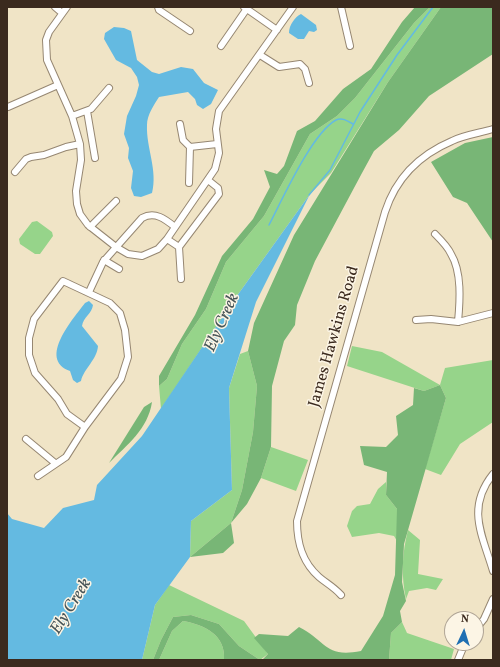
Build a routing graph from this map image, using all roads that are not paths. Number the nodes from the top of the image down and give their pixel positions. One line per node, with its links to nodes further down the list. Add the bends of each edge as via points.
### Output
1 (55, 7): 7 (street)
2 (67, 7): 7 (street)
3 (158, 7): 9 (street)
4 (293, 7): 8 (street)
5 (341, 7): 11 (street)
6 (246, 8): 8 (street); 10 (street)
7 (62, 13): 14 (street, via 46,40 47,60)
8 (277, 30): 12 (street)
9 (190, 31)
10 (221, 46)
11 (350, 46)
12 (260, 55): 13 (street, via 279,67 300,64 306,69); 22 (street, via 219,111)
13 (309, 83)
14 (58, 85): 16 (street); 18 (street)
15 (109, 88): 17 (street, via 96,105)
16 (8, 107)
17 (86, 111): 18 (street); 24 (street)
18 (72, 116): 21 (street)
19 (180, 124): 23 (street, via 183,140)
20 (493, 129): 48 (street, James Hawkins Road, via 452,141 414,164 400,179 385,212 296,521 299,544 305,560)
21 (80, 144): 25 (street, via 26,159); 29 (street, via 77,204 80,214)
22 (217, 144): 23 (street); 26 (street, via 217,161)
23 (190, 147): 27 (street)
24 (95, 158)
25 (15, 172)
26 (208, 180): 30 (street); 34 (street, via 218,188 218,194)
27 (189, 183)
28 (116, 201): 29 (street)
29 (90, 227): 33 (street)
30 (176, 227): 32 (street); 33 (street, via 156,215 147,215)
31 (435, 234): 41 (street, via 451,253 456,265)
32 (167, 239): 33 (street, via 158,250 142,256 128,254); 34 (street)
33 (116, 247): 35 (street)
34 (179, 247): 37 (street)
35 (104, 260): 36 (street); 38 (street)
36 (119, 269)
37 (181, 279)
38 (89, 292): 42 (street, via 110,302 120,313 128,357 121,380); 42 (street, via 64,280 34,319 29,338 29,355 34,373 58,399 67,414)
39 (493, 314): 41 (street)
40 (416, 320): 41 (street)
41 (458, 322)
42 (85, 427): 44 (street, via 66,457)
43 (26, 439): 44 (street)
44 (55, 463): 46 (street)
45 (493, 474): 47 (street, via 480,494 477,509 479,526)
46 (38, 476)
47 (493, 572)
48 (341, 595)
49 (493, 599): 50 (street)
50 (484, 620)

